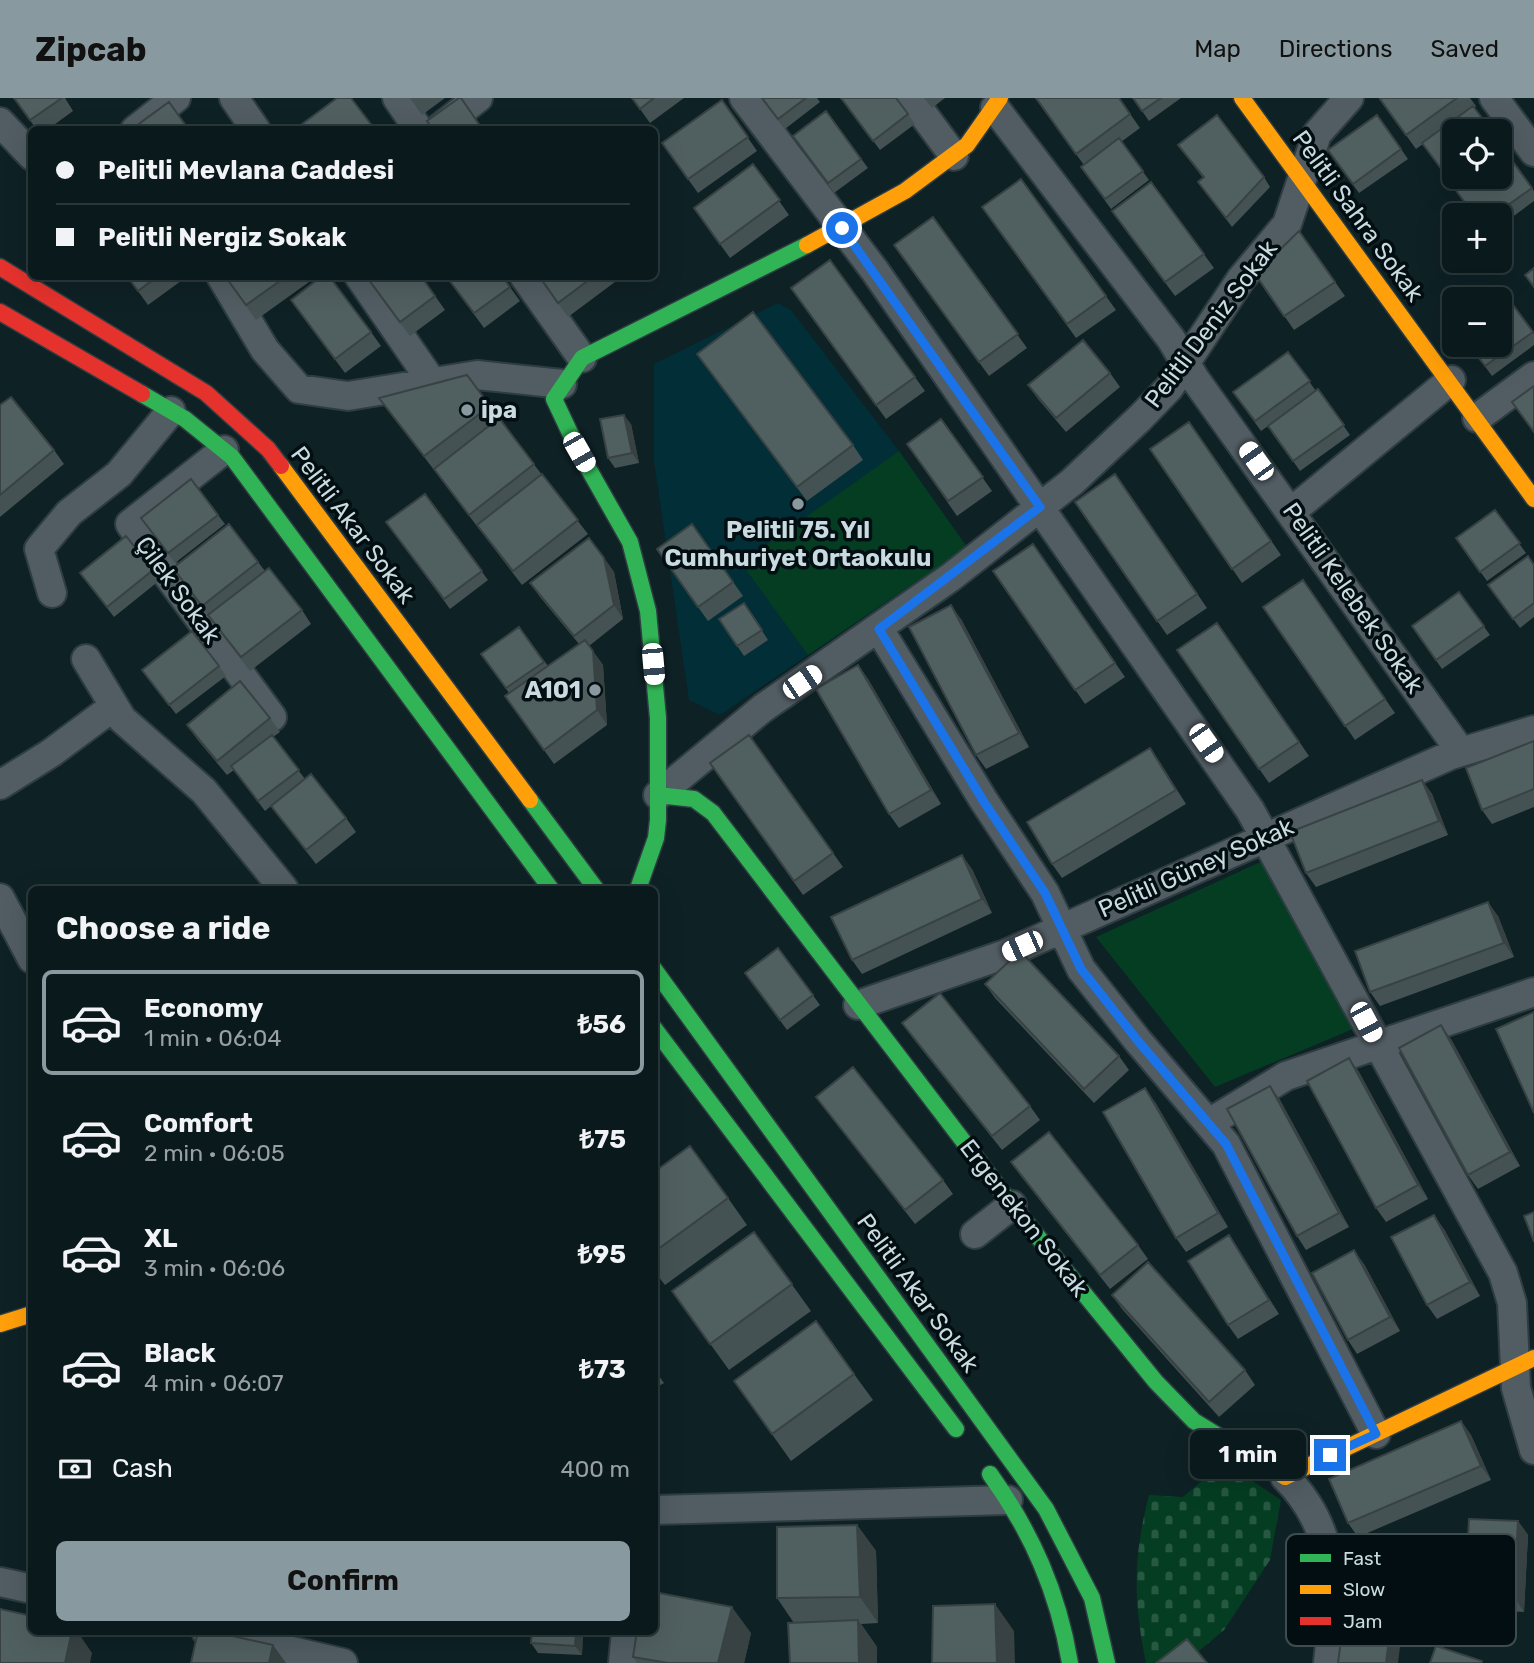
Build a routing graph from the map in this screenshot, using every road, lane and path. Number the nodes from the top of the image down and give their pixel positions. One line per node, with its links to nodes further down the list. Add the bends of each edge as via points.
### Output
1 (176, 98): 12 (street)
2 (234, 98): 13 (street)
3 (397, 98): 14 (street)
4 (478, 98): 15 (street)
5 (744, 98): 20 (street)
6 (911, 98): 18 (street)
7 (1242, 98): 19 (main road, Pelitli Sahra Sokak)
8 (1349, 98): 19 (street, Pelitli Deniz Sokak, via 1317,134)
9 (1494, 98): 17 (street)
10 (997, 103): 18 (main road, via 977,134); 27 (street, Pelitli Kelebek Sokak)
11 (0, 122): 16 (street)
12 (140, 126)
13 (253, 126)
14 (416, 126)
15 (442, 126)
16 (28, 152)
17 (1534, 152)
18 (954, 156): 20 (main road)
19 (1304, 181): 27 (street, Pelitli Deniz Sokak, via 1287,224 1241,279); 29 (main road, Pelitli Sahra Sokak)
20 (842, 228): 26 (main road); 36 (street)
21 (0, 267): 50 (main road, Pelitli Akar Sokak, via 206,393 268,449)
22 (226, 280): 30 (street, via 265,350 299,389 348,396)
23 (362, 280): 30 (street)
24 (527, 280): 26 (street)
25 (0, 313): 32 (main road)
26 (582, 358): 31 (main road)
27 (1185, 362): 36 (street, Pelitli Deniz Sokak, via 1169,388 1140,418); 37 (street, Pelitli Kelebek Sokak)
28 (1534, 376): 33 (street)
29 (1451, 380): 33 (main road, Pelitli Sahra Sokak); 37 (street)
30 (432, 382): 31 (street, via 477,375)
31 (562, 384): 46 (main road, via 554,399 558,409 638,564 648,611 658,718)
32 (171, 411): 34 (main road); 38 (street, via 119,474 69,513 39,549)
33 (1477, 418): 35 (main road, Pelitli Sahra Sokak)
34 (224, 450): 42 (street, Çilek Sokak, via 130,524); 49 (main road)
35 (1534, 499)
36 (1040, 507): 39 (street, Pelitli Deniz Sokak); 47 (street, via 1221,765)
37 (1292, 511): 44 (street, Pelitli Kelebek Sokak)
38 (51, 593)
39 (879, 629): 46 (street, Pelitli Deniz Sokak, via 764,708); 53 (street, via 1045,893)
40 (86, 659): 41 (street)
41 (113, 707): 45 (street); 48 (street, via 204,791)
42 (272, 717)
43 (1534, 730): 44 (street, Pelitli Güney Sokak)
44 (1461, 752): 47 (street, Pelitli Güney Sokak)
45 (0, 785)
46 (658, 795): 51 (main road, via 656,838); 57 (main road, Ergenekon Sokak, via 694,799 713,813)
47 (1265, 837): 53 (street, Pelitli Güney Sokak); 59 (street)
48 (282, 886)
49 (549, 886)
50 (594, 886)
51 (639, 886)
52 (0, 898): 54 (street)
53 (1061, 929): 57 (street, Pelitli Güney Sokak, via 1003,955); 60 (street, via 1081,969)
54 (28, 952)
55 (658, 975): 80 (main road, Pelitli Akar Sokak, via 1046,1509 1092,1598)
56 (1534, 992): 59 (street)
57 (858, 1005): 61 (main road, Ergenekon Sokak)
58 (658, 1033): 69 (main road, Pelitli Akar Sokak)
59 (1378, 1045): 60 (street, via 1286,1076); 65 (street, via 1503,1273)
60 (1209, 1123): 66 (street, via 1226,1144)
61 (1012, 1205): 62 (street); 68 (main road, Ergenekon Sokak, via 1156,1382 1194,1421)
62 (975, 1234)
63 (28, 1315): 64 (main road)
64 (0, 1324)
65 (1524, 1362): 66 (main road); 67 (street, via 1516,1388)
66 (1376, 1434): 68 (main road)
67 (1534, 1450)
68 (1285, 1477): 71 (street, Ergenekon Sokak, via 1314,1514)
69 (1008, 1500): 70 (street); 79 (main road, Pelitli Akar Sokak, via 1052,1581)
70 (658, 1510)
71 (1322, 1534)
72 (0, 1582): 73 (street)
73 (28, 1589)
74 (221, 1635): 77 (street)
75 (317, 1635): 77 (street)
76 (626, 1635): 78 (street)
77 (330, 1662)
78 (623, 1663)
79 (1070, 1663)
80 (1107, 1663)

